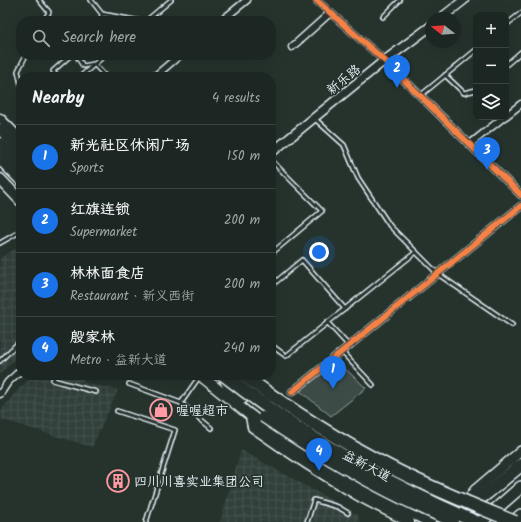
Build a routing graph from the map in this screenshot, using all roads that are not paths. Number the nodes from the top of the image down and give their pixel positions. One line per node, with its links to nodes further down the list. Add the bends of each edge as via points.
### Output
1 (39, 0): 12 (lane, via 49,12)
2 (171, 0): 14 (lane)
3 (247, 0): 15 (street)
4 (316, 0): 9 (street)
5 (400, 0): 16 (lane)
6 (464, 0): 8 (street)
7 (93, 1): 11 (lane)
8 (449, 12)
9 (330, 13): 19 (street); 27 (street)
10 (521, 13): 17 (lane)
11 (102, 14): 13 (lane)
12 (47, 16)
13 (113, 16)
14 (152, 16)
15 (227, 16)
16 (383, 17)
17 (509, 23)
18 (425, 30): 27 (street, 新乐路)
19 (292, 47)
20 (473, 52): 35 (lane)
21 (521, 52): 28 (lane)
22 (24, 60): 30 (lane)
23 (65, 60): 31 (lane)
24 (79, 60): 29 (lane, via 83,66)
25 (99, 60): 29 (lane)
26 (174, 60): 34 (street)
27 (384, 61): 37 (street); 41 (street, 新乐路)
28 (509, 62)
29 (94, 64): 32 (lane); 33 (lane)
30 (18, 72)
31 (53, 72)
32 (85, 72)
33 (101, 72)
34 (160, 72)
35 (445, 75): 36 (lane, via 464,93); 37 (lane)
36 (473, 91)
37 (420, 96): 46 (street)
38 (521, 104): 39 (street)
39 (509, 113)
40 (0, 118): 44 (street)
41 (314, 118): 48 (street, 新乐路); 62 (lane, via 344,145 358,178 390,226)
42 (500, 120): 46 (street)
43 (0, 129): 47 (main road)
44 (16, 134)
45 (0, 144): 51 (highway)
46 (470, 144): 56 (street)
47 (16, 146)
48 (276, 149)
49 (0, 150): 53 (street)
50 (0, 158): 54 (highway)
51 (16, 160)
52 (276, 165): 61 (lane, via 322,211)
53 (16, 166)
54 (16, 174)
55 (0, 179): 57 (main road)
56 (521, 195)
57 (16, 196)
58 (521, 206): 63 (street)
59 (16, 234): 60 (lane)
60 (0, 243)
61 (276, 251)
62 (416, 252): 63 (lane); 65 (lane)
63 (438, 274): 67 (lane); 69 (street)
64 (276, 282): 65 (lane, via 302,260)
65 (345, 309): 66 (lane)
66 (327, 322): 69 (lane); 70 (lane, via 286,356)
67 (512, 325)
68 (16, 345): 72 (lane)
69 (349, 346): 71 (street)
70 (276, 349)
71 (342, 352): 81 (lane); 83 (street)
72 (0, 361)
73 (16, 375): 84 (street)
74 (53, 380): 82 (lane)
75 (196, 380): 85 (lane)
76 (207, 380): 87 (main road, 益新大道)
77 (225, 380): 87 (main road, 益新大道, via 229,389)
78 (230, 380): 99 (highway, bridge, via 362,467)
79 (250, 380): 101 (highway, bridge, via 288,407 391,468)
80 (129, 384): 85 (lane)
81 (373, 385)
82 (96, 392)
83 (292, 392)
84 (0, 394)
85 (180, 403): 88 (lane)
86 (117, 411): 95 (lane, via 175,430)
87 (258, 418): 94 (main road, 益新大道, bridge, via 349,470 432,513); 97 (main road, via 253,427 303,462); 98 (main road, 益新大道, via 296,447 331,469)
88 (211, 428)
89 (521, 451): 94 (main road, via 475,490)
90 (521, 464): 94 (highway)
91 (521, 488): 100 (highway)
92 (348, 513): 96 (lane, via 338,507 314,500)
93 (521, 515): 101 (highway)
94 (452, 520)
95 (146, 522)
96 (308, 522)
97 (409, 522)
98 (430, 522)
99 (476, 522)
100 (481, 522)
101 (514, 522)

